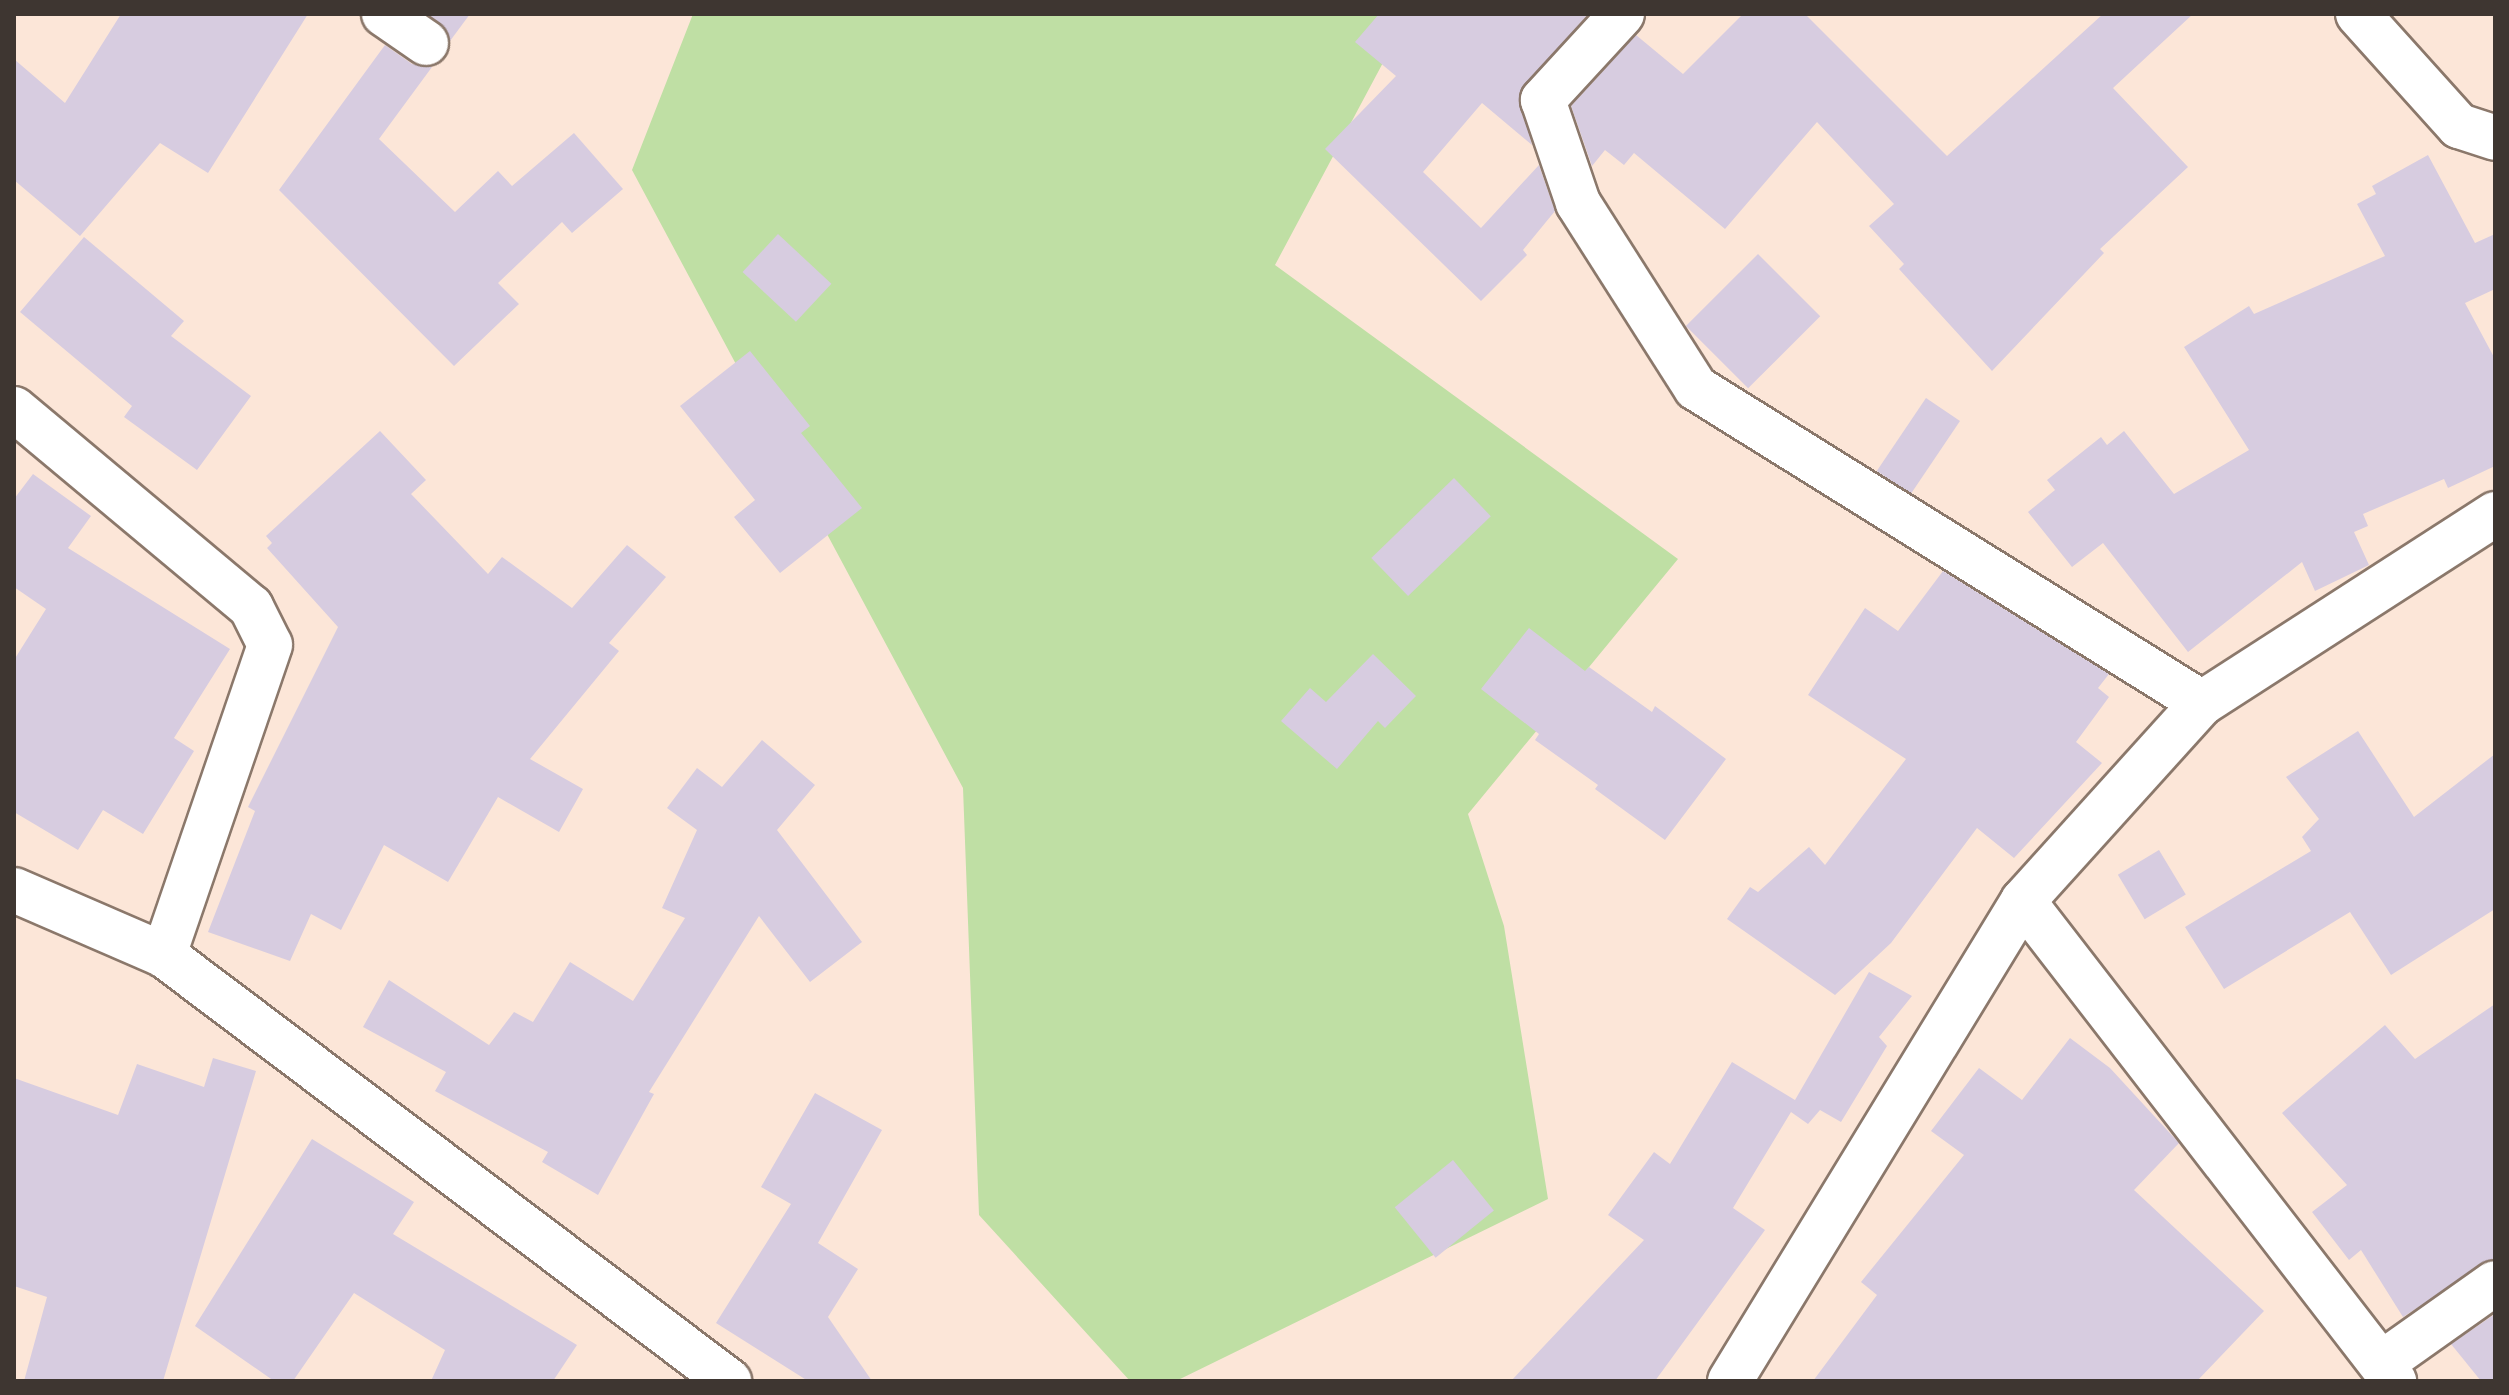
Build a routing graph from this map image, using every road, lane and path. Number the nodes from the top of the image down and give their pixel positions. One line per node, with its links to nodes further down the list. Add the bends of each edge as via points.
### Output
1 (384, 14): 4 (street)
2 (1622, 14): 8 (street, via 1543,100 1578,203 1696,388)
3 (2358, 14): 5 (street, via 2459,126)
4 (426, 43)
5 (2495, 138)
6 (14, 409): 11 (street, via 251,607 270,645)
7 (2495, 514): 8 (street)
8 (2202, 703): 10 (street)
9 (14, 890): 11 (street)
10 (2023, 901): 13 (street); 15 (street)
11 (164, 955): 14 (street)
12 (2495, 1283): 13 (street)
13 (2388, 1372)
14 (729, 1381)
15 (1730, 1381)

